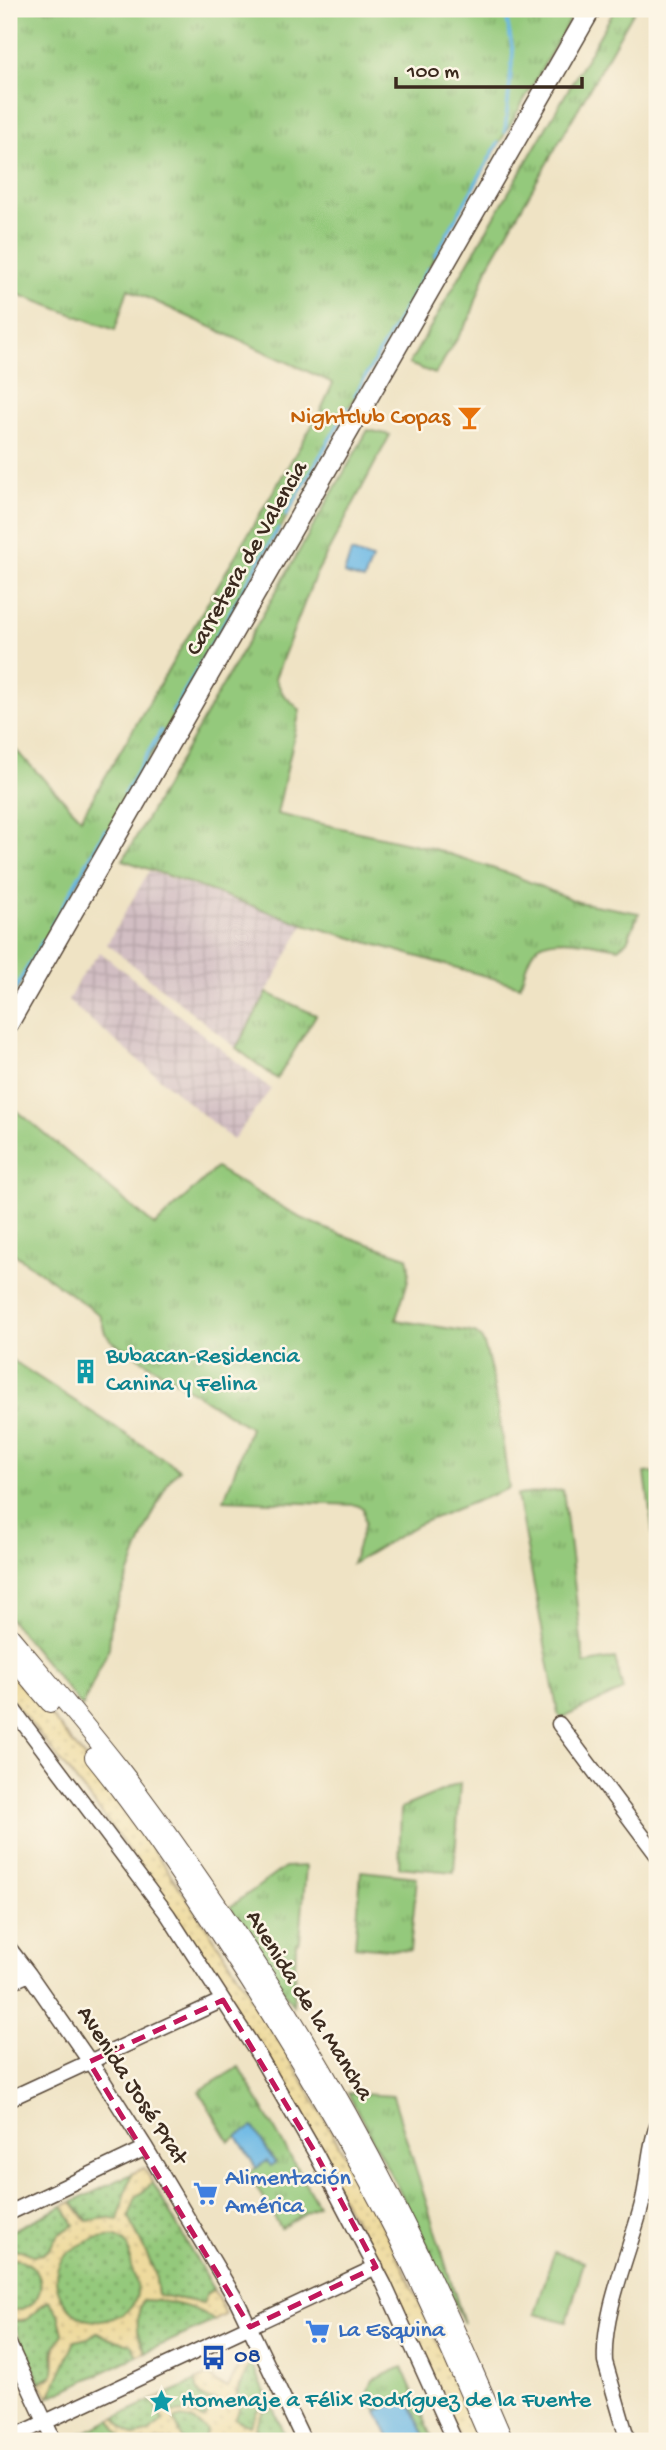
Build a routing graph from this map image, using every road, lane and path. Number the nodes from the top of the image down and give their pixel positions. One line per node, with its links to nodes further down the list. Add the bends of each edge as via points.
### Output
1 (591, 9): 2 (highway, Carretera de Valencia)
2 (9, 1023)
3 (9, 1635): 26 (main road, Avenida de la Mancha, via 112,1760 269,1983 410,2232)
4 (9, 1655): 25 (main road, Avenida de la Mancha, via 119,1787 267,2007 328,2107 394,2230)
5 (9, 1704): 11 (street, via 168,1914)
6 (559, 1724): 7 (street)
7 (657, 1855)
8 (9, 1948): 9 (street, Avenida José Prat)
9 (29, 1974): 10 (street); 12 (street, Avenida José Prat)
10 (9, 1983)
11 (223, 2000): 12 (street); 17 (street, via 316,2154)
12 (89, 2062): 13 (street); 15 (street, Avenida José Prat)
13 (9, 2099)
14 (657, 2126): 27 (street, via 604,2349)
15 (146, 2148): 16 (street); 18 (street, Avenida José Prat)
16 (9, 2213)
17 (376, 2267): 18 (street); 24 (street)
18 (250, 2327): 20 (street); 23 (street, Avenida José Prat)
19 (9, 2344): 20 (street)
20 (45, 2423): 21 (street); 22 (street)
21 (9, 2439)
22 (54, 2441)
23 (304, 2441)
24 (455, 2441)
25 (490, 2441)
26 (504, 2441)
27 (628, 2441)

